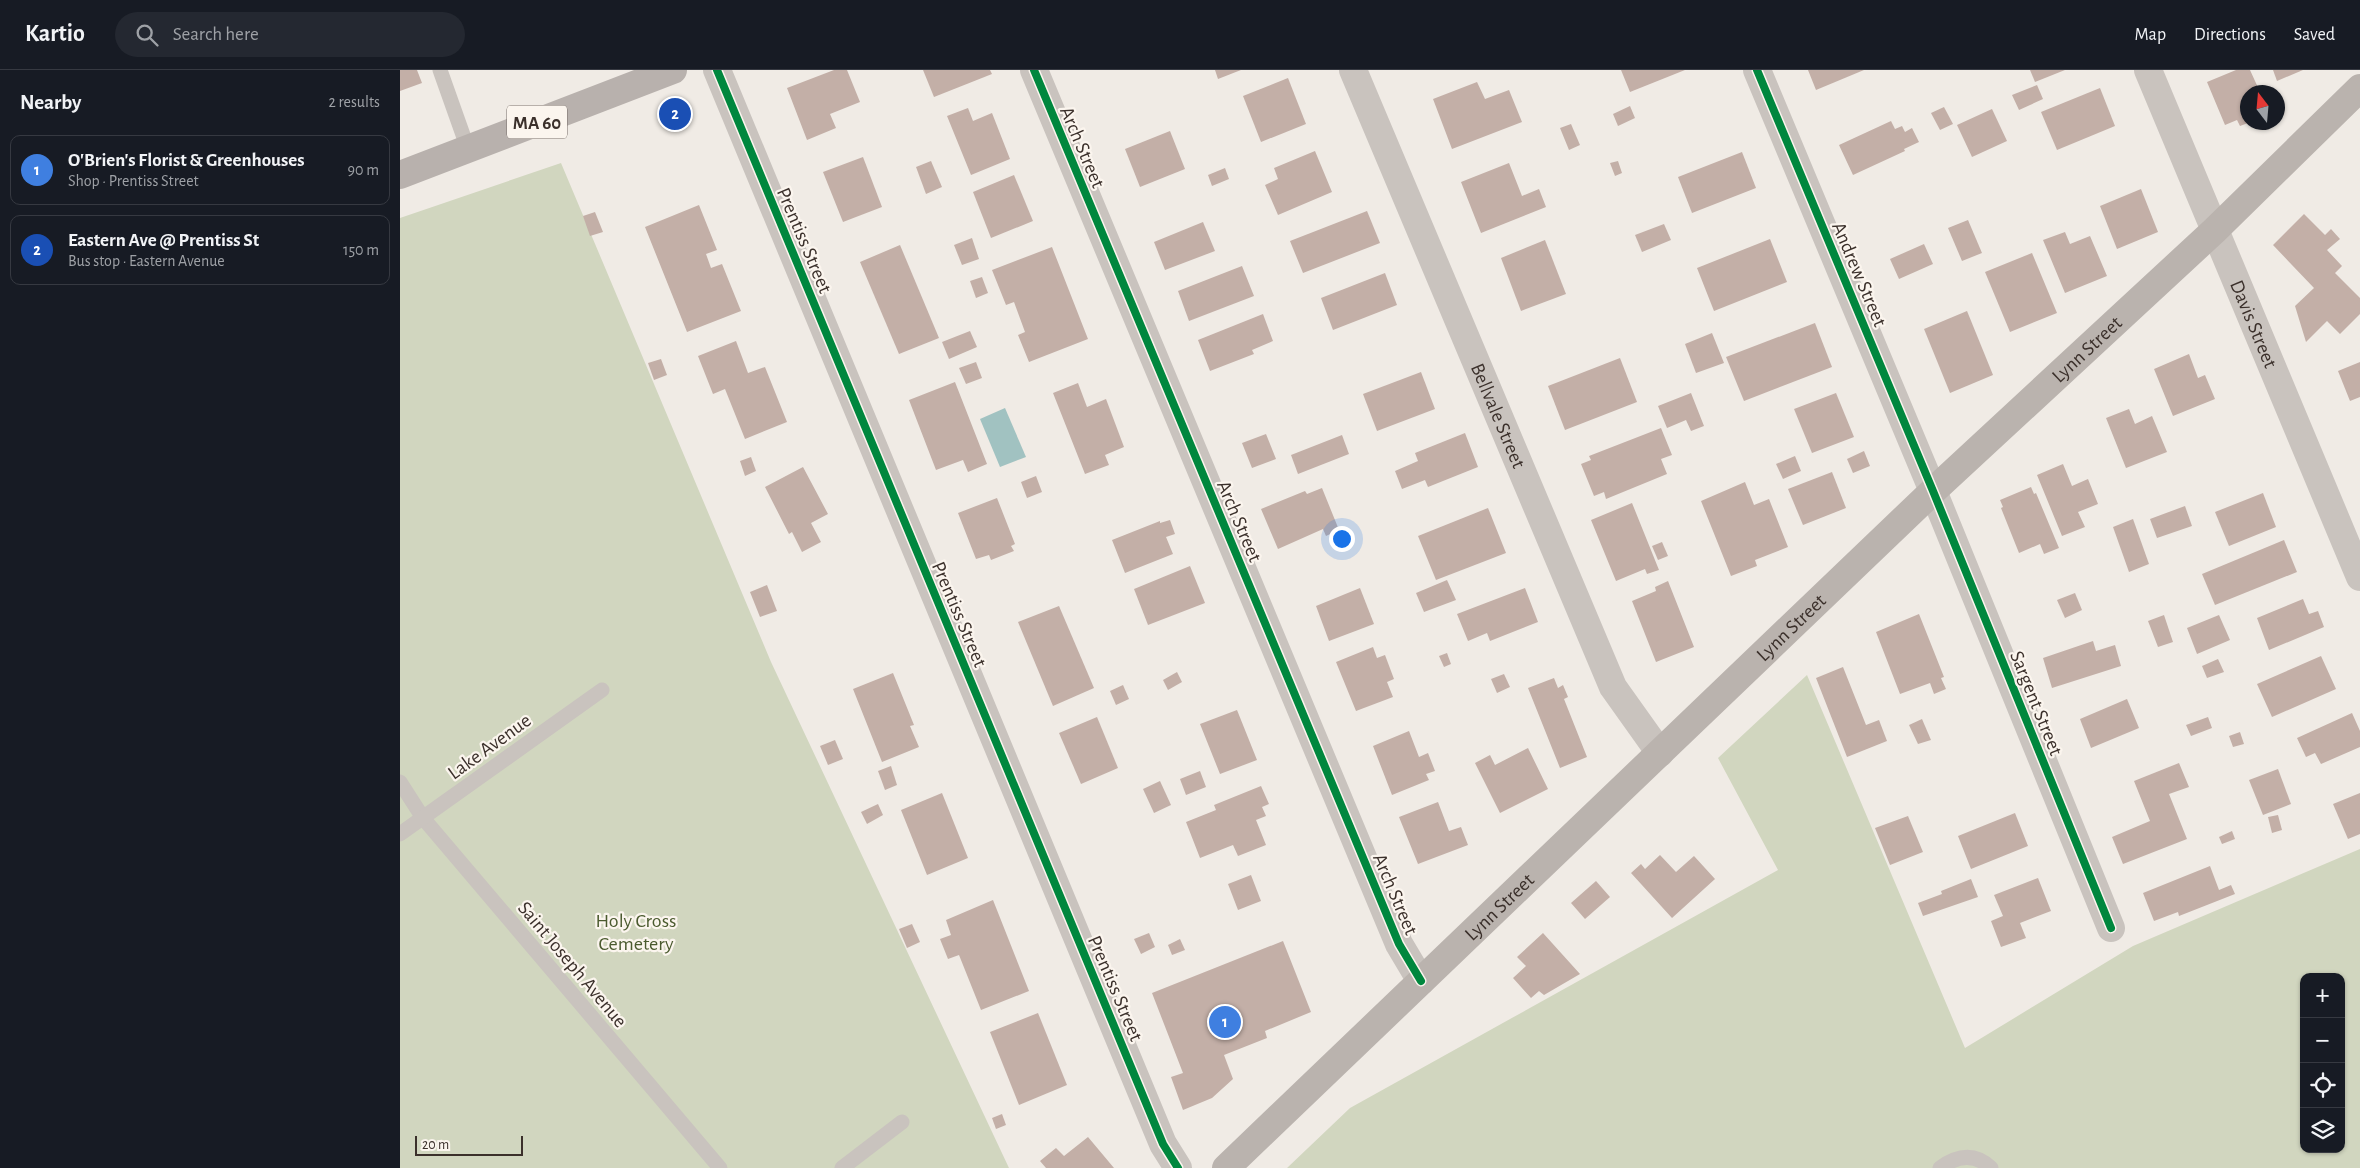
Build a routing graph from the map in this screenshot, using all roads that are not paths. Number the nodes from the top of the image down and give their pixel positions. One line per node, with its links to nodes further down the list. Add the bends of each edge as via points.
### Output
1 (440, 70): 9 (lane)
2 (673, 70): 9 (main road, MA 60)
3 (717, 70): 24 (street, Prentiss Street, via 1163,1144)
4 (1034, 70): 20 (street, Arch Street, via 1395,934)
5 (1353, 70): 15 (street, Bellvale Street, via 1613,687)
6 (1757, 70): 12 (street, Andrew Street)
7 (2148, 70): 11 (street, Davis Street)
8 (2360, 88): 11 (main road, Lynn Street)
9 (468, 149): 10 (main road, MA 60)
10 (400, 175)
11 (2215, 230): 12 (main road, Lynn Street); 13 (street, Davis Street)
12 (1933, 491): 15 (main road, Lynn Street); 19 (street, Sargent Street)
13 (2360, 577)
14 (602, 690): 17 (lane, Lake Avenue)
15 (1660, 753): 20 (main road, Lynn Street)
16 (400, 782): 17 (lane, Saint Joseph Avenue)
17 (423, 818): 18 (lane, Lake Avenue); 22 (lane, Saint Joseph Avenue)
18 (400, 834)
19 (2110, 928)
20 (1421, 982): 25 (main road, Lynn Street)
21 (902, 1122): 23 (lane)
22 (720, 1168)
23 (842, 1168)
24 (1178, 1168)
25 (1228, 1168)
26 (1940, 1168): 27 (lane, via 1966,1157 1981,1159)
27 (1991, 1168)

